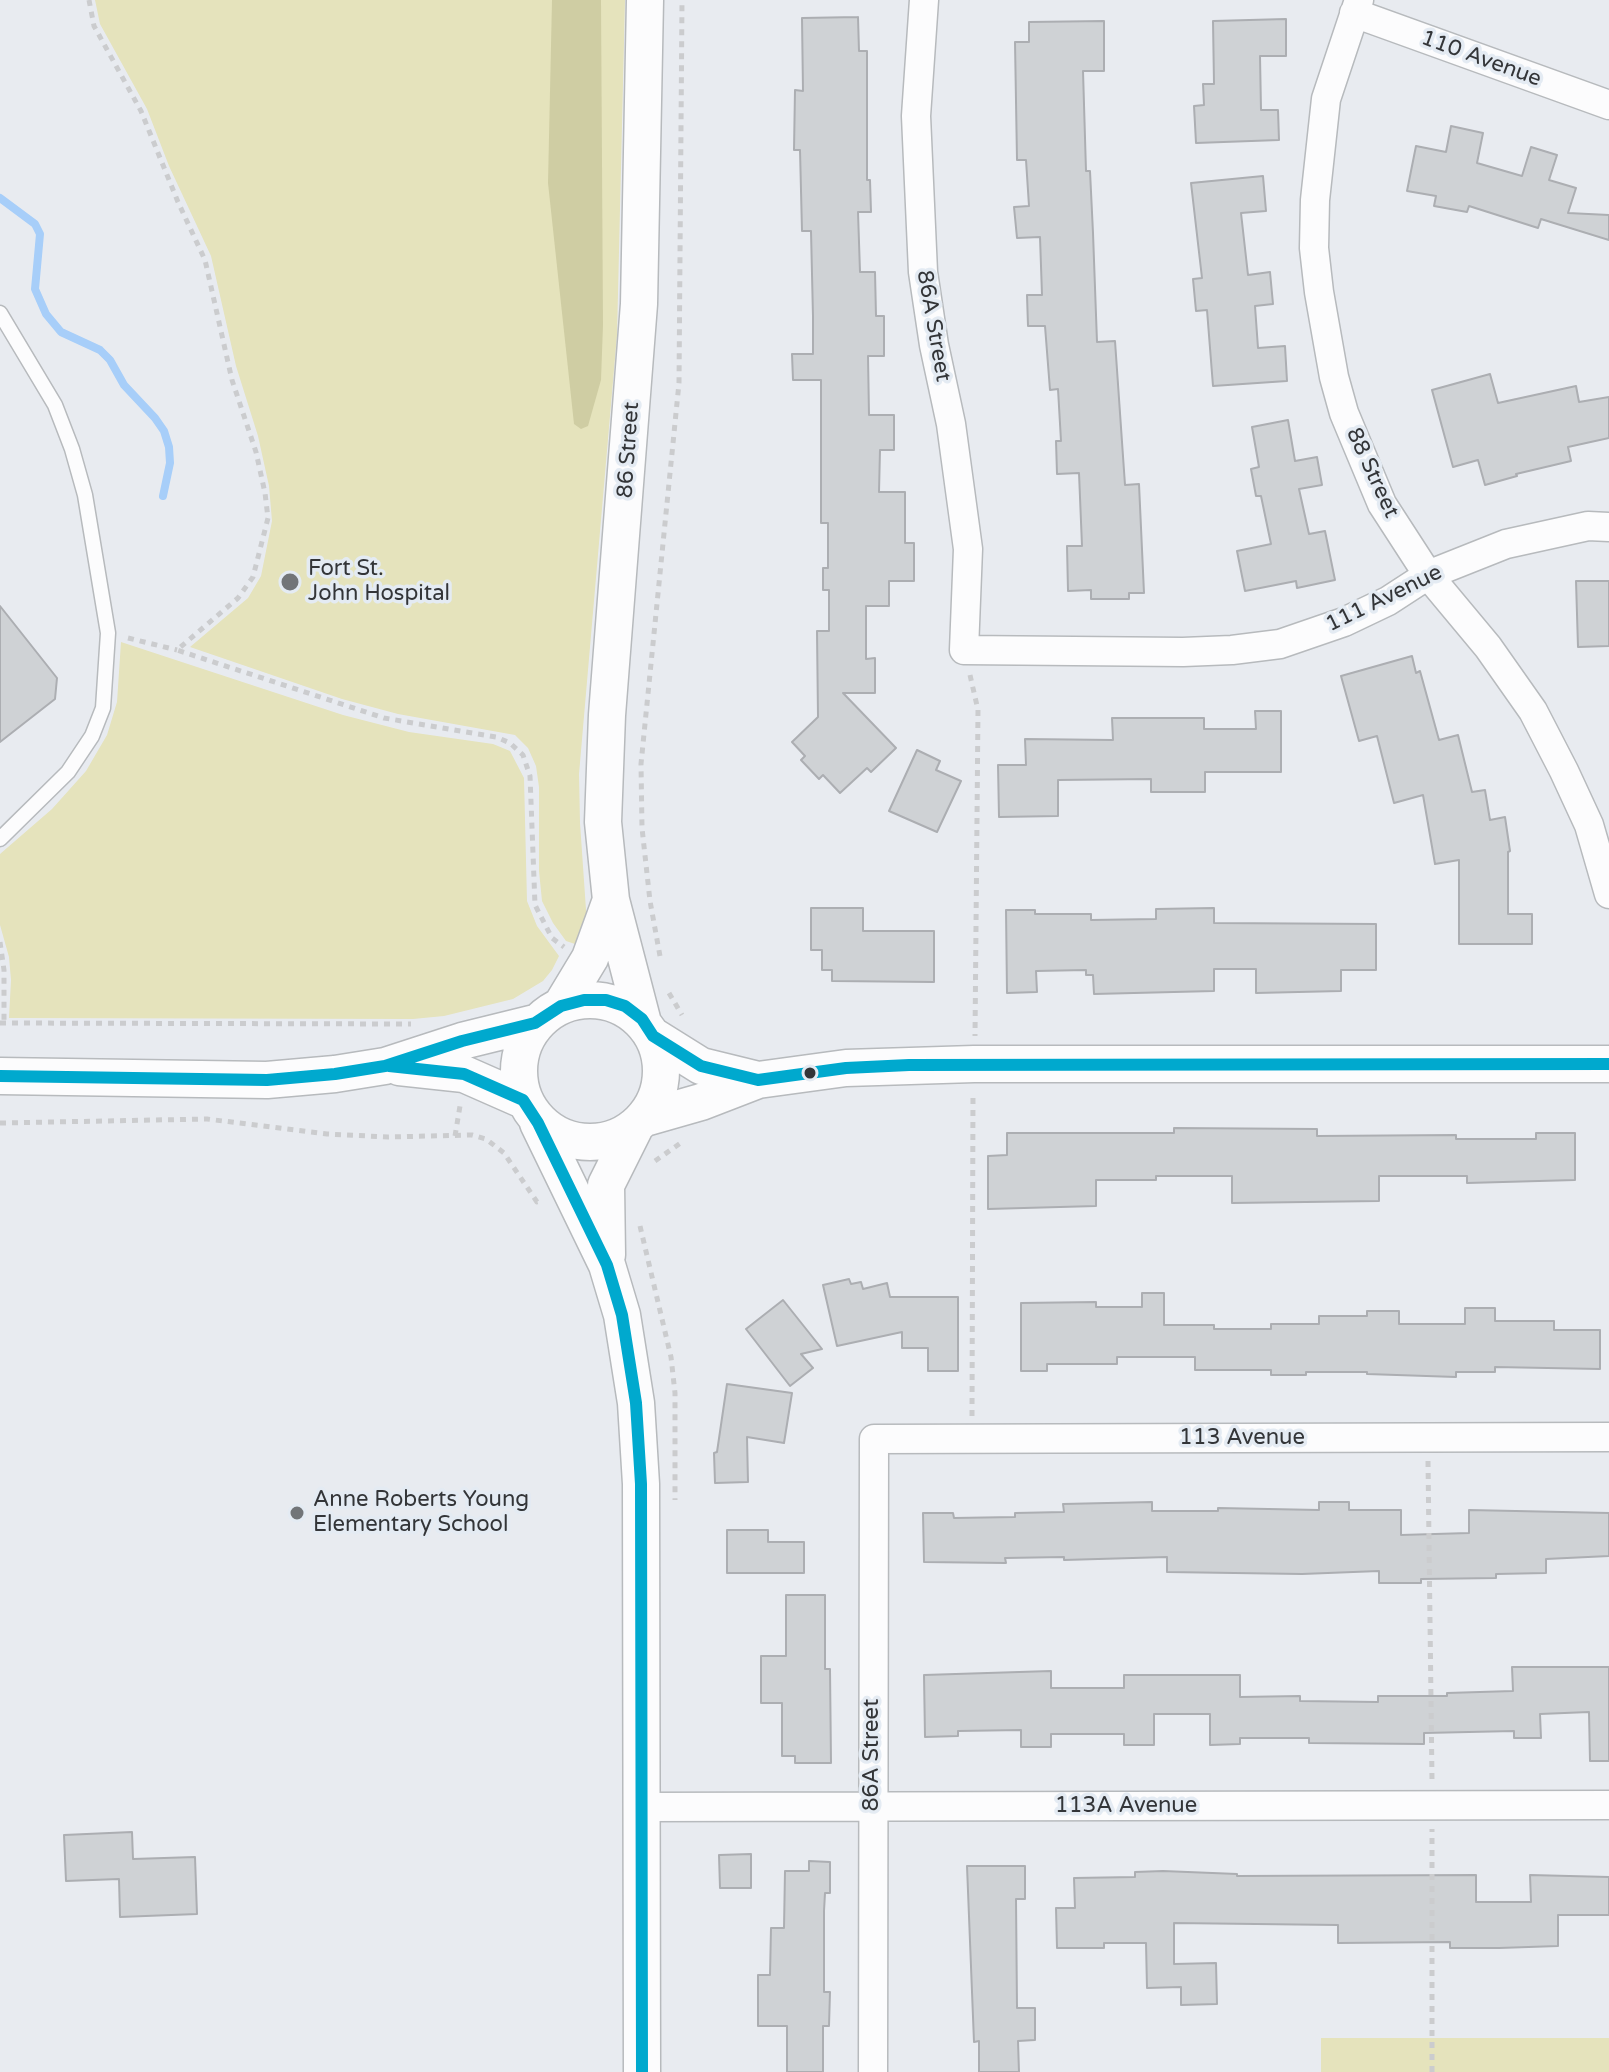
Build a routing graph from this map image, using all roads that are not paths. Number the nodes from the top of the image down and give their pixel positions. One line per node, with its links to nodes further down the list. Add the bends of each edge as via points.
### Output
1 (645, 0): 11 (street, 86 Street, via 639,317 603,772)
2 (924, 0): 8 (street, 86A Street, via 916,116 923,272 968,549)
3 (1356, 6): 4 (street, 110 Avenue); 7 (street, 88 Street, via 1326,99 1319,141 1314,248 1319,292 1344,413 1382,504)
4 (1609, 105)
5 (0, 313): 9 (lane, via 55,405 72,449 108,633 103,708 92,736 68,772)
6 (1609, 527): 7 (street, 111 Avenue, via 1588,526 1506,544)
7 (1428, 575): 8 (street, 111 Avenue, via 1366,612 1280,644 1183,652); 10 (street, 88 Street, via 1533,711 1589,825)
8 (964, 650)
9 (0, 839)
10 (1609, 894)
11 (611, 900): 12 (street, 86 Street, via 590,958); 13 (street, 86 Street)
12 (548, 1015): 13 (street, via 584,1000 606,1000 625,1006); 15 (street); 18 (street, via 524,1044 519,1064)
13 (648, 1028): 17 (street, via 701,1066); 19 (street, via 661,1079)
14 (1609, 1064): 17 (street, via 909,1065)
15 (385, 1066): 16 (street, via 267,1080); 18 (street, via 464,1074)
16 (0, 1076)
17 (758, 1080): 19 (street)
18 (531, 1111): 19 (street, via 562,1137 586,1141 610,1139); 20 (street)
19 (640, 1124): 20 (street, via 606,1185)
20 (607, 1265): 25 (street, via 622,1315 636,1403)
21 (1609, 1437): 22 (street, 113 Avenue)
22 (874, 1439): 24 (street, 86A Street)
23 (1609, 1805): 24 (street, 113A Avenue)
24 (872, 1806): 25 (street, 113A Avenue); 27 (street, 86A Street)
25 (643, 1807): 26 (street)
26 (642, 2072)
27 (873, 2072)

